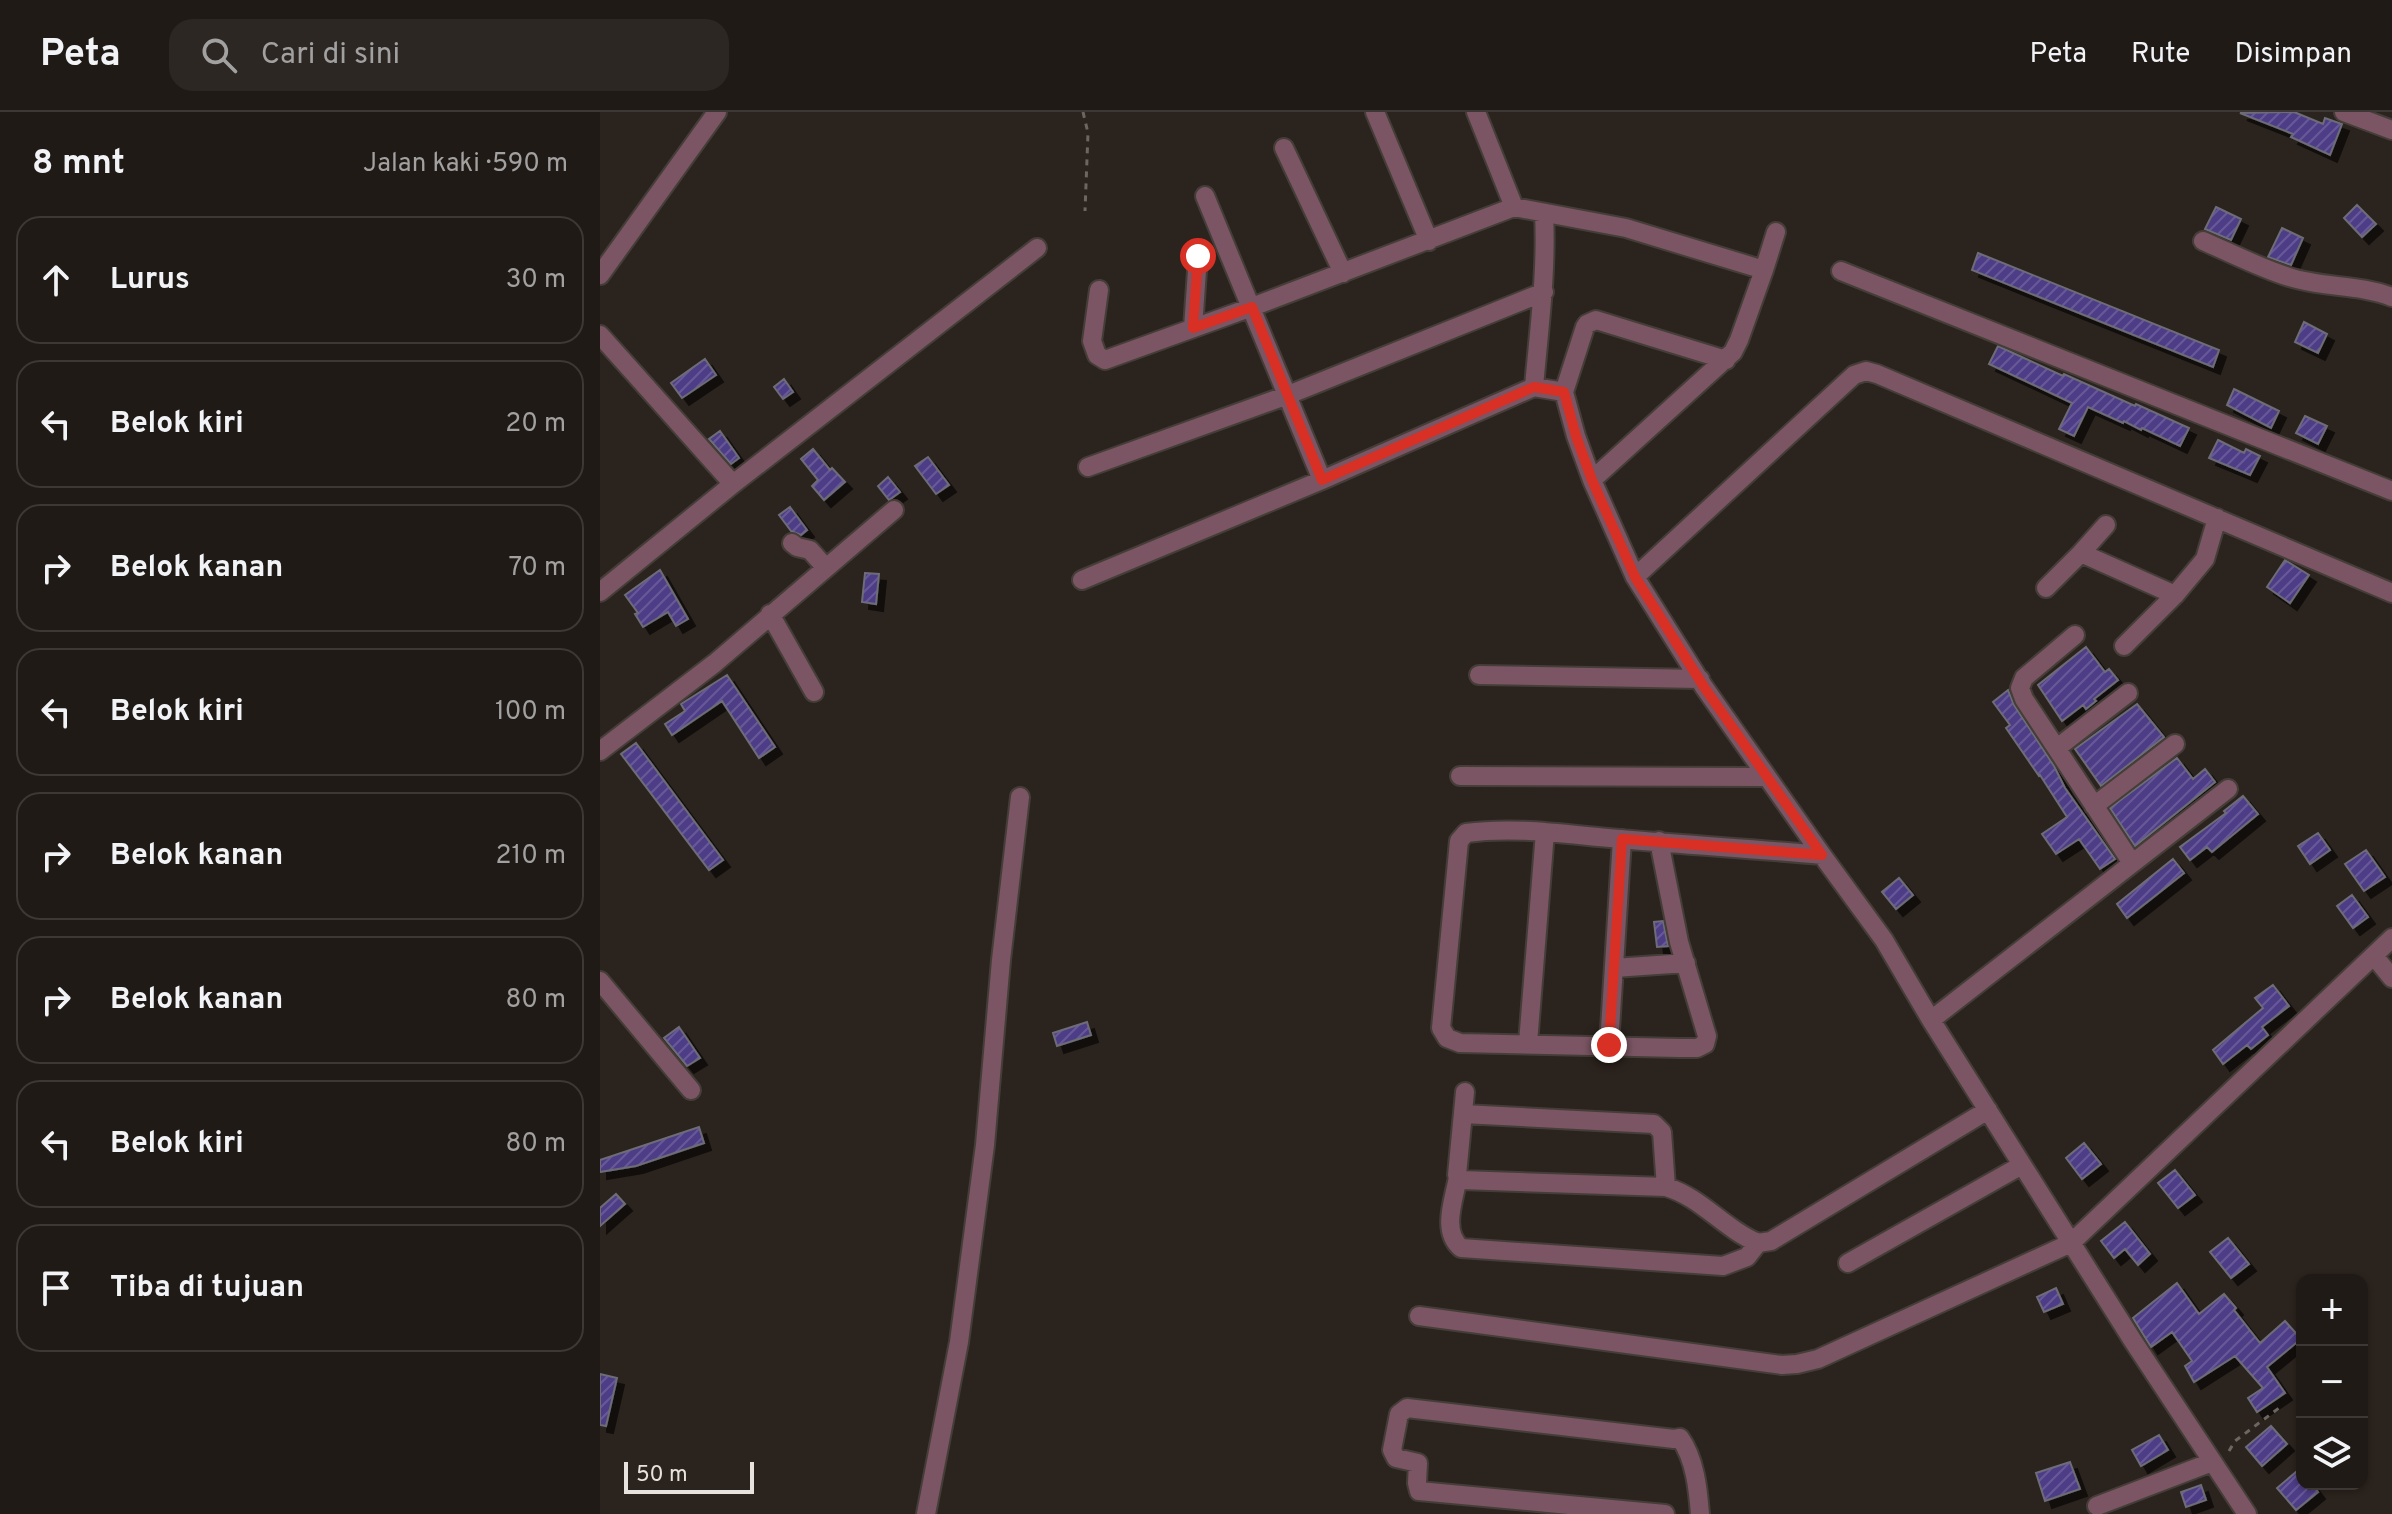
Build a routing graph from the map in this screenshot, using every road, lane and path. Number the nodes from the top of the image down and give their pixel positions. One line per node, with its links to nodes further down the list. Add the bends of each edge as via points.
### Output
1 (717, 112): 20 (street)
2 (1083, 112): 10 (path, via 1088,133)
3 (1375, 112): 13 (street)
4 (1476, 112): 9 (street)
5 (2344, 112): 6 (street)
6 (2392, 130)
7 (1284, 148): 19 (street)
8 (1205, 196): 24 (street)
9 (1514, 207): 11 (street); 13 (street)
10 (1085, 211)
11 (1544, 213): 17 (street, via 1626,228); 22 (street)
12 (1776, 232): 17 (street)
13 (1429, 241): 19 (street)
14 (2203, 241): 23 (street, via 2288,277)
15 (1037, 248): 34 (street)
16 (1198, 256): 25 (street)
17 (1764, 270): 27 (street, via 1739,340)
18 (1841, 271): 35 (street)
19 (1343, 273): 24 (street)
20 (600, 275)
21 (1099, 290): 25 (street, via 1092,341 1105,360)
22 (1544, 292): 28 (street); 30 (street)
23 (2392, 297)
24 (1252, 307): 25 (street); 30 (street)
25 (1193, 328)
26 (600, 335): 34 (street)
27 (1726, 360): 29 (street, via 1596,320 1585,327); 33 (street)
28 (1534, 387): 29 (street); 32 (street)
29 (1564, 392): 33 (street)
30 (1288, 395): 31 (street); 32 (street)
31 (1088, 467)
32 (1322, 480): 43 (street)
33 (1592, 480): 42 (street)
34 (733, 484): 45 (street)
35 (2392, 491)
36 (894, 510): 41 (street)
37 (2217, 518): 42 (street, via 1866,371 1854,375); 46 (street); 47 (street, via 2205,559)
38 (2106, 525): 40 (street)
39 (792, 543): 41 (street, via 810,550)
40 (2081, 553): 44 (street); 47 (street)
41 (826, 568): 48 (street)
42 (1635, 577): 52 (street)
43 (1082, 580)
44 (2046, 588)
45 (600, 592)
46 (2392, 593)
47 (2175, 595): 50 (street)
48 (770, 614): 53 (street); 57 (street)
49 (2075, 635): 56 (street, via 2020,684 2024,699)
50 (2124, 646)
51 (1479, 675): 52 (street)
52 (1700, 679): 59 (street)
53 (814, 692)
54 (2128, 693): 56 (street)
55 (2175, 744): 62 (street)
56 (2057, 748): 62 (street)
57 (600, 751)
58 (1460, 776): 59 (street)
59 (1767, 777): 66 (street)
60 (2228, 789): 67 (street)
61 (1020, 797): 91 (street, via 985,1145 959,1342)
62 (2094, 806): 67 (street)
63 (1545, 832): 64 (street); 75 (street); 75 (street, via 1473,832 1460,838 1441,1028 1455,1042)
64 (1622, 839): 65 (street); 71 (street)
65 (1659, 841): 66 (street); 70 (street)
66 (1822, 855): 74 (street, via 1884,940)
67 (2132, 863): 74 (street)
68 (2392, 938): 69 (street)
69 (2374, 956): 72 (street); 85 (street)
70 (1686, 963): 71 (street); 76 (street, via 1707,1042 1697,1048)
71 (1614, 968): 76 (street)
72 (2392, 978)
73 (600, 981): 77 (street)
74 (1931, 1020): 79 (street)
75 (1528, 1043): 76 (street)
76 (1609, 1045)
77 (691, 1090)
78 (1465, 1092): 80 (street)
79 (1988, 1110): 81 (street); 84 (street, via 1771,1241)
80 (1463, 1114): 82 (street); 83 (street, via 1654,1124 1662,1132)
81 (2022, 1165): 85 (street); 86 (street)
82 (1458, 1177): 83 (street); 84 (street, via 1450,1226 1453,1241 1461,1248 1723,1266 1747,1257)
83 (1666, 1187): 84 (street, via 1682,1191)
84 (1758, 1243)
85 (2071, 1243): 87 (street, via 1797,1364); 89 (street)
86 (1848, 1263)
87 (1419, 1316)
88 (2283, 1405): 89 (path)
89 (2212, 1462): 90 (street); 94 (street)
90 (2097, 1506)
91 (926, 1514)
92 (1665, 1514): 93 (street, via 1419,1491 1418,1463 1396,1458 1392,1450 1399,1414 1407,1408 1680,1438 1697,1485)
93 (1700, 1514)
94 (2247, 1514)

